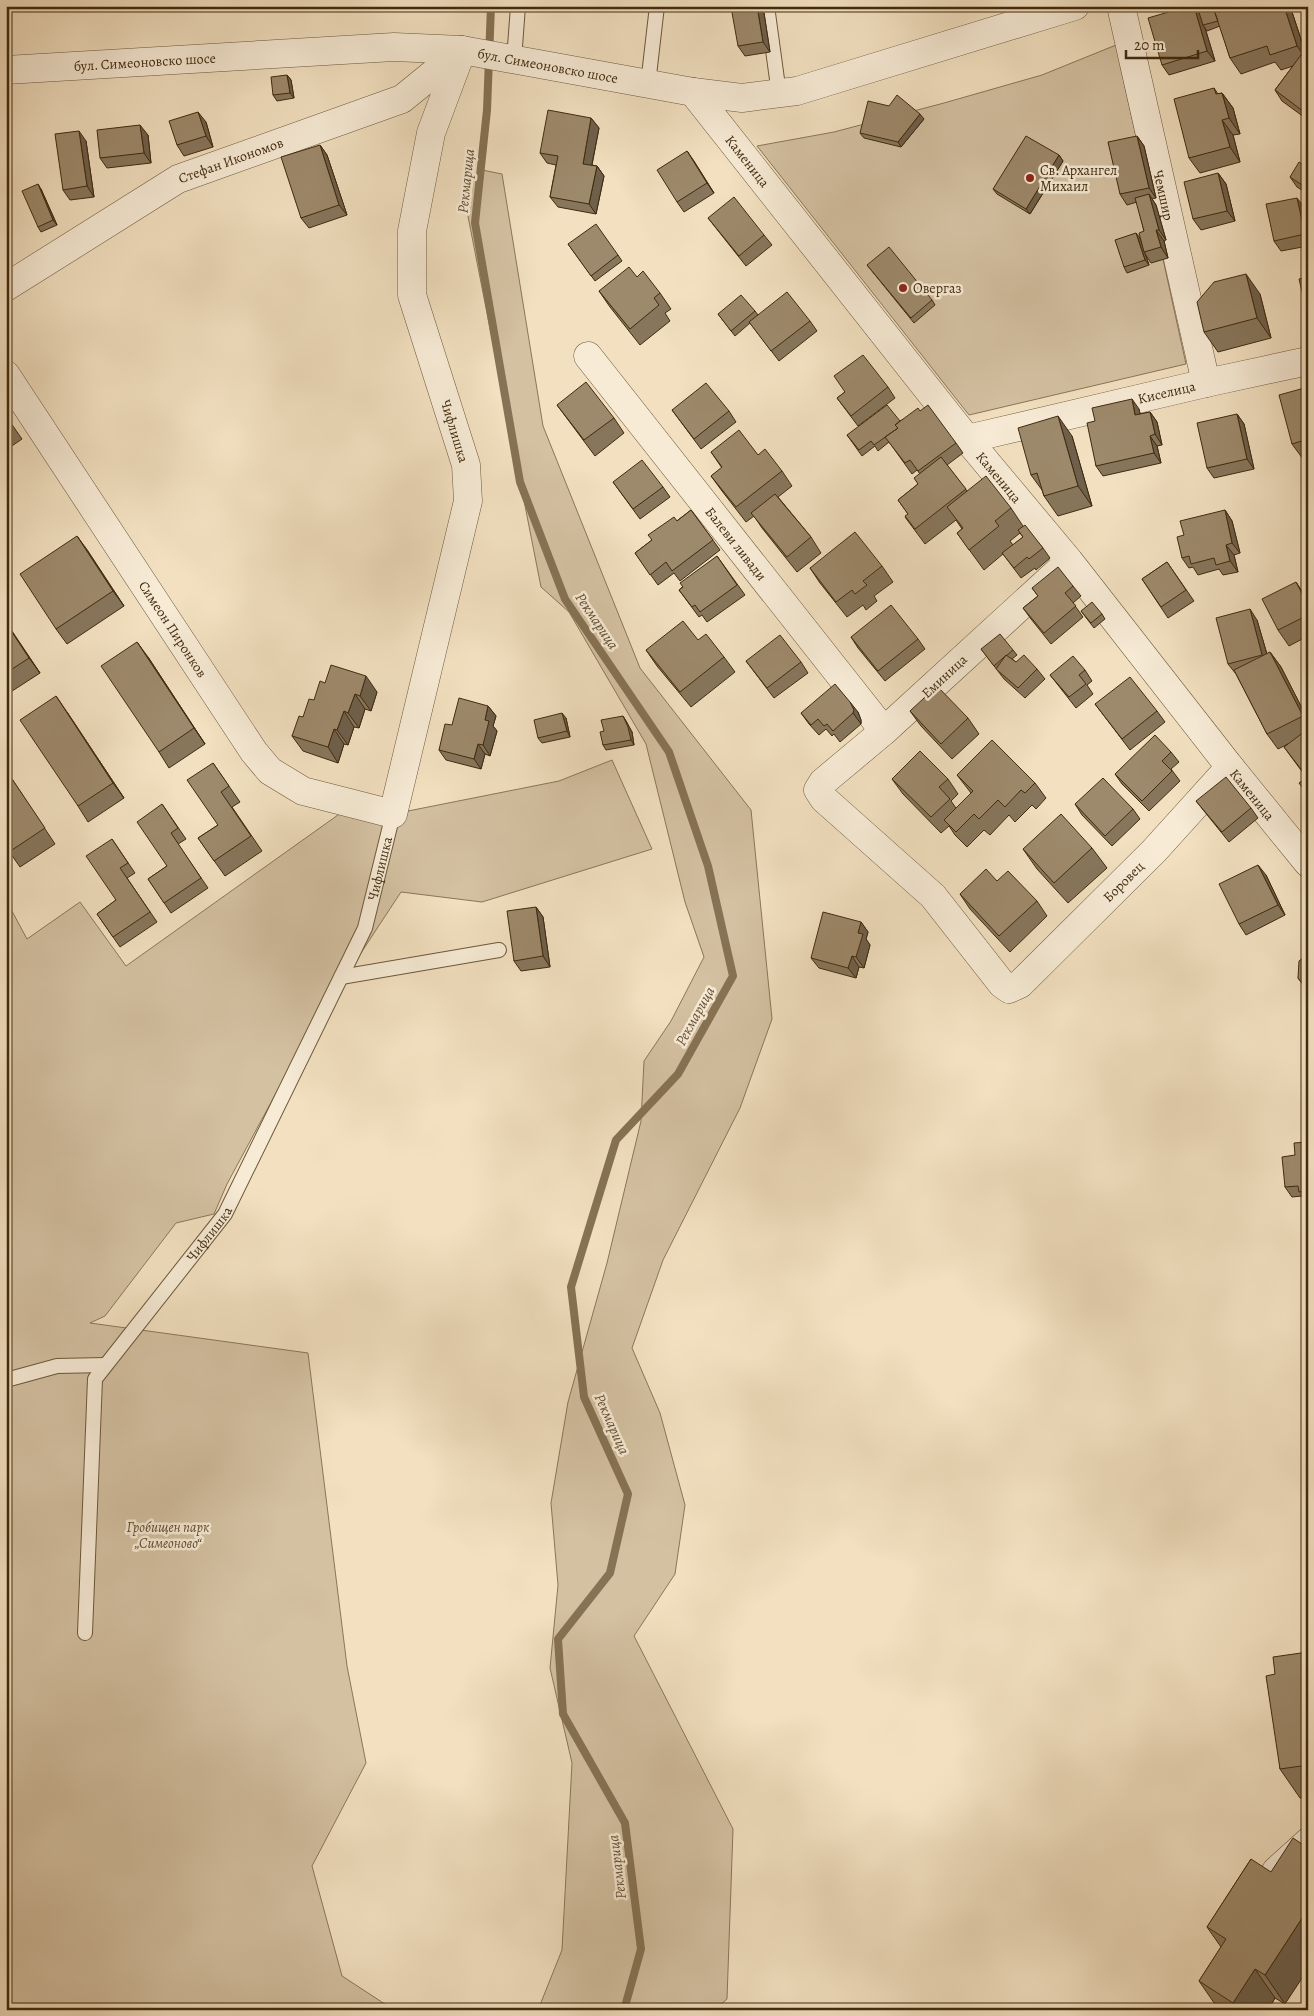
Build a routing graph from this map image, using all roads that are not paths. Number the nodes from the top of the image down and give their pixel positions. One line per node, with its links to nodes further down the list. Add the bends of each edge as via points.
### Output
1 (518, 6): 7 (lane)
2 (657, 6): 9 (lane)
3 (767, 6): 11 (lane)
4 (1075, 6): 11 (street, бул. Симеоновско шосе, via 812,87)
5 (1121, 6): 16 (street, Чемшир)
6 (467, 51): 7 (street, бул. Симеоновско шосе); 8 (street, бул. Симеоновско шосе, via 394,47); 12 (street, Стефан Икономов, via 402,99 178,179); 21 (street, Чифлишка, via 432,133 412,231 412,295 466,465 468,501)
7 (510, 59): 9 (street, бул. Симеоновско шосе)
8 (6, 70)
9 (648, 84): 10 (street, бул. Симеоновско шосе)
10 (693, 92): 11 (street, бул. Симеоновско шосе, via 742,98); 17 (street, Каменица)
11 (779, 94)
12 (6, 287)
13 (588, 356): 19 (street, Балеви ливади)
14 (1308, 361): 16 (street, Киселица)
15 (6, 375): 21 (street, Симеон Пиронков, via 248,744 270,771 303,791)
16 (1206, 383): 17 (street, Киселица)
17 (967, 439): 18 (street, Каменица)
18 (1069, 562): 19 (street, Еминица); 20 (street, Каменица)
19 (884, 732): 25 (street, Еминица, via 823,782 818,790 824,799 933,896 1002,984)
20 (1230, 767): 22 (street, Каменица); 25 (street, Боровец, via 1154,851 1020,984)
21 (393, 814): 24 (lane, Чифлишка, via 365,928)
22 (1308, 863)
23 (499, 950): 24 (lane)
24 (341, 977): 26 (lane, Чифлишка, via 226,1214)
25 (1010, 989)
26 (105, 1365): 27 (lane, via 57,1366); 28 (lane, Чифлишка, via 95,1378)
27 (6, 1380)
28 (85, 1633)
29 (1308, 1842): 30 (street)
30 (1260, 1886)

